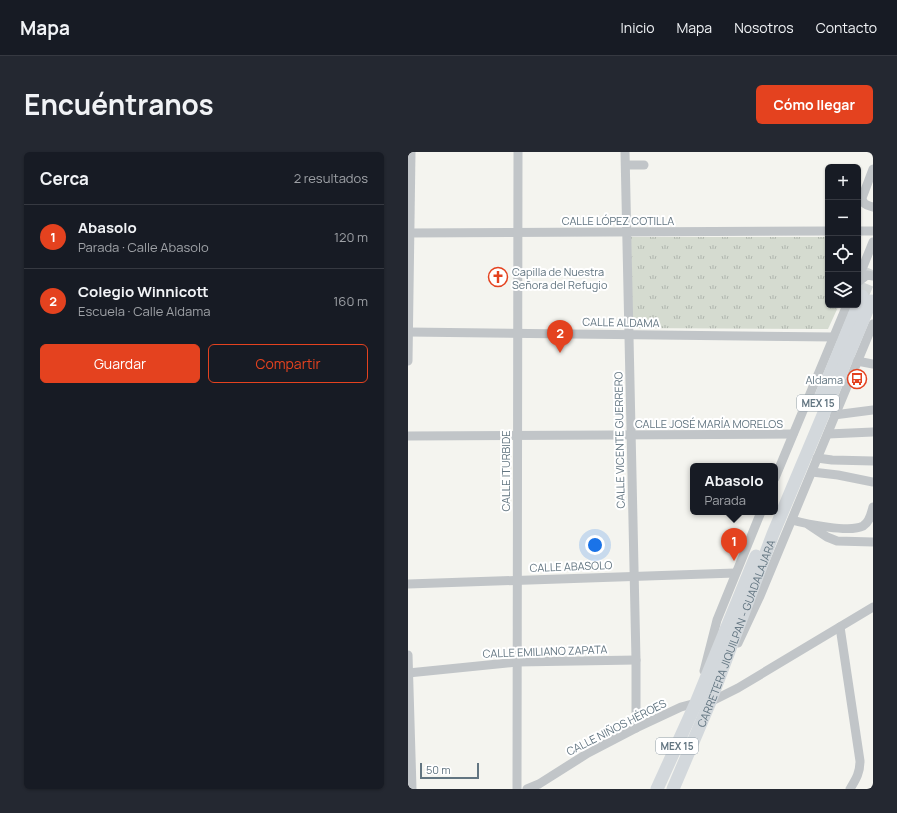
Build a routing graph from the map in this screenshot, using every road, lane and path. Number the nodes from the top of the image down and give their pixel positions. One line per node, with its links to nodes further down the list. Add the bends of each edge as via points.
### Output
1 (411, 152): 12 (street)
2 (518, 152): 11 (street, CALLE ITURBIDE)
3 (626, 152): 4 (street, CALLE VICENTE GUERRERO)
4 (626, 165): 5 (street); 13 (street, CALLE VICENTE GUERRERO)
5 (644, 165)
6 (873, 168): 7 (street, via 862,198 865,205)
7 (873, 207)
8 (825, 231): 13 (street, CALLE LÓPEZ COTILLA)
9 (861, 231): 10 (street)
10 (873, 231)
11 (518, 232): 12 (street, CALLE LÓPEZ COTILLA); 13 (street, CALLE LÓPEZ COTILLA); 21 (street, CALLE ITURBIDE)
12 (409, 233): 20 (street)
13 (627, 233): 22 (street, CALLE VICENTE GUERRERO)
14 (873, 242): 15 (street)
15 (861, 272)
16 (873, 276): 17 (street, via 867,275)
17 (861, 278)
18 (846, 308): 23 (street)
19 (873, 324): 24 (street)
20 (408, 332): 21 (street, CALLE ALDAMA); 25 (street)
21 (517, 333): 22 (street, CALLE ALDAMA); 35 (street, CALLE ITURBIDE)
22 (629, 335): 23 (street, CALLE ALDAMA); 33 (street, CALLE VICENTE GUERRERO)
23 (834, 337): 31 (street)
24 (870, 338): 26 (street)
25 (408, 361)
26 (857, 361): 27 (street); 29 (street)
27 (873, 364)
28 (873, 410): 29 (street)
29 (834, 415): 32 (street)
30 (873, 432): 32 (street)
31 (793, 434): 33 (street, CALLE JOSÉ MARÍA MORELOS); 38 (street)
32 (828, 434): 36 (street)
33 (631, 435): 35 (street, CALLE JOSÉ MARÍA MORELOS); 49 (street, CALLE VICENTE GUERRERO)
34 (408, 436): 35 (street, CALLE JOSÉ MARÍA MORELOS)
35 (516, 436): 50 (street, CALLE ITURBIDE)
36 (817, 458): 37 (street); 39 (street)
37 (873, 461)
38 (778, 471)
39 (812, 472): 40 (street); 45 (street)
40 (873, 482)
41 (778, 502): 58 (highway, CARRETERA JIQUILPAN - GUADALAJARA / MEX 15, via 866,298)
42 (873, 507): 46 (street, via 870,519 864,526 836,528)
43 (760, 515): 48 (street)
44 (773, 515): 59 (highway, CARRETERA JIQUILPAN - GUADALAJARA / MEX 15)
45 (792, 520): 46 (street); 58 (street, via 760,596)
46 (807, 524): 47 (street, via 837,541)
47 (873, 542)
48 (735, 573): 49 (street, CALLE ABASOLO); 59 (street, via 717,620)
49 (634, 576): 50 (street, CALLE ABASOLO); 55 (street, CALLE VICENTE GUERRERO)
50 (517, 580): 51 (street, CALLE ABASOLO); 56 (street, CALLE ITURBIDE)
51 (408, 584)
52 (873, 607): 53 (street)
53 (840, 627): 58 (street); 66 (street, via 860,761 860,770)
54 (408, 655): 57 (street)
55 (636, 660): 56 (street, CALLE EMILIANO ZAPATA); 60 (street, CALLE VICENTE GUERRERO)
56 (517, 662): 57 (street, CALLE EMILIANO ZAPATA); 62 (street, CALLE ITURBIDE)
57 (408, 673): 61 (street)
58 (710, 702): 65 (highway, CARRETERA JIQUILPAN - GUADALAJARA / MEX 15)
59 (696, 703): 60 (street, CALLE NIÑOS HÉROES, via 681,707); 64 (highway, CARRETERA JIQUILPAN - GUADALAJARA / MEX 15)
60 (636, 728): 63 (street, CALLE NIÑOS HÉROES)
61 (412, 789)
62 (517, 789)
63 (527, 789)
64 (658, 789)
65 (674, 789)
66 (850, 789)

